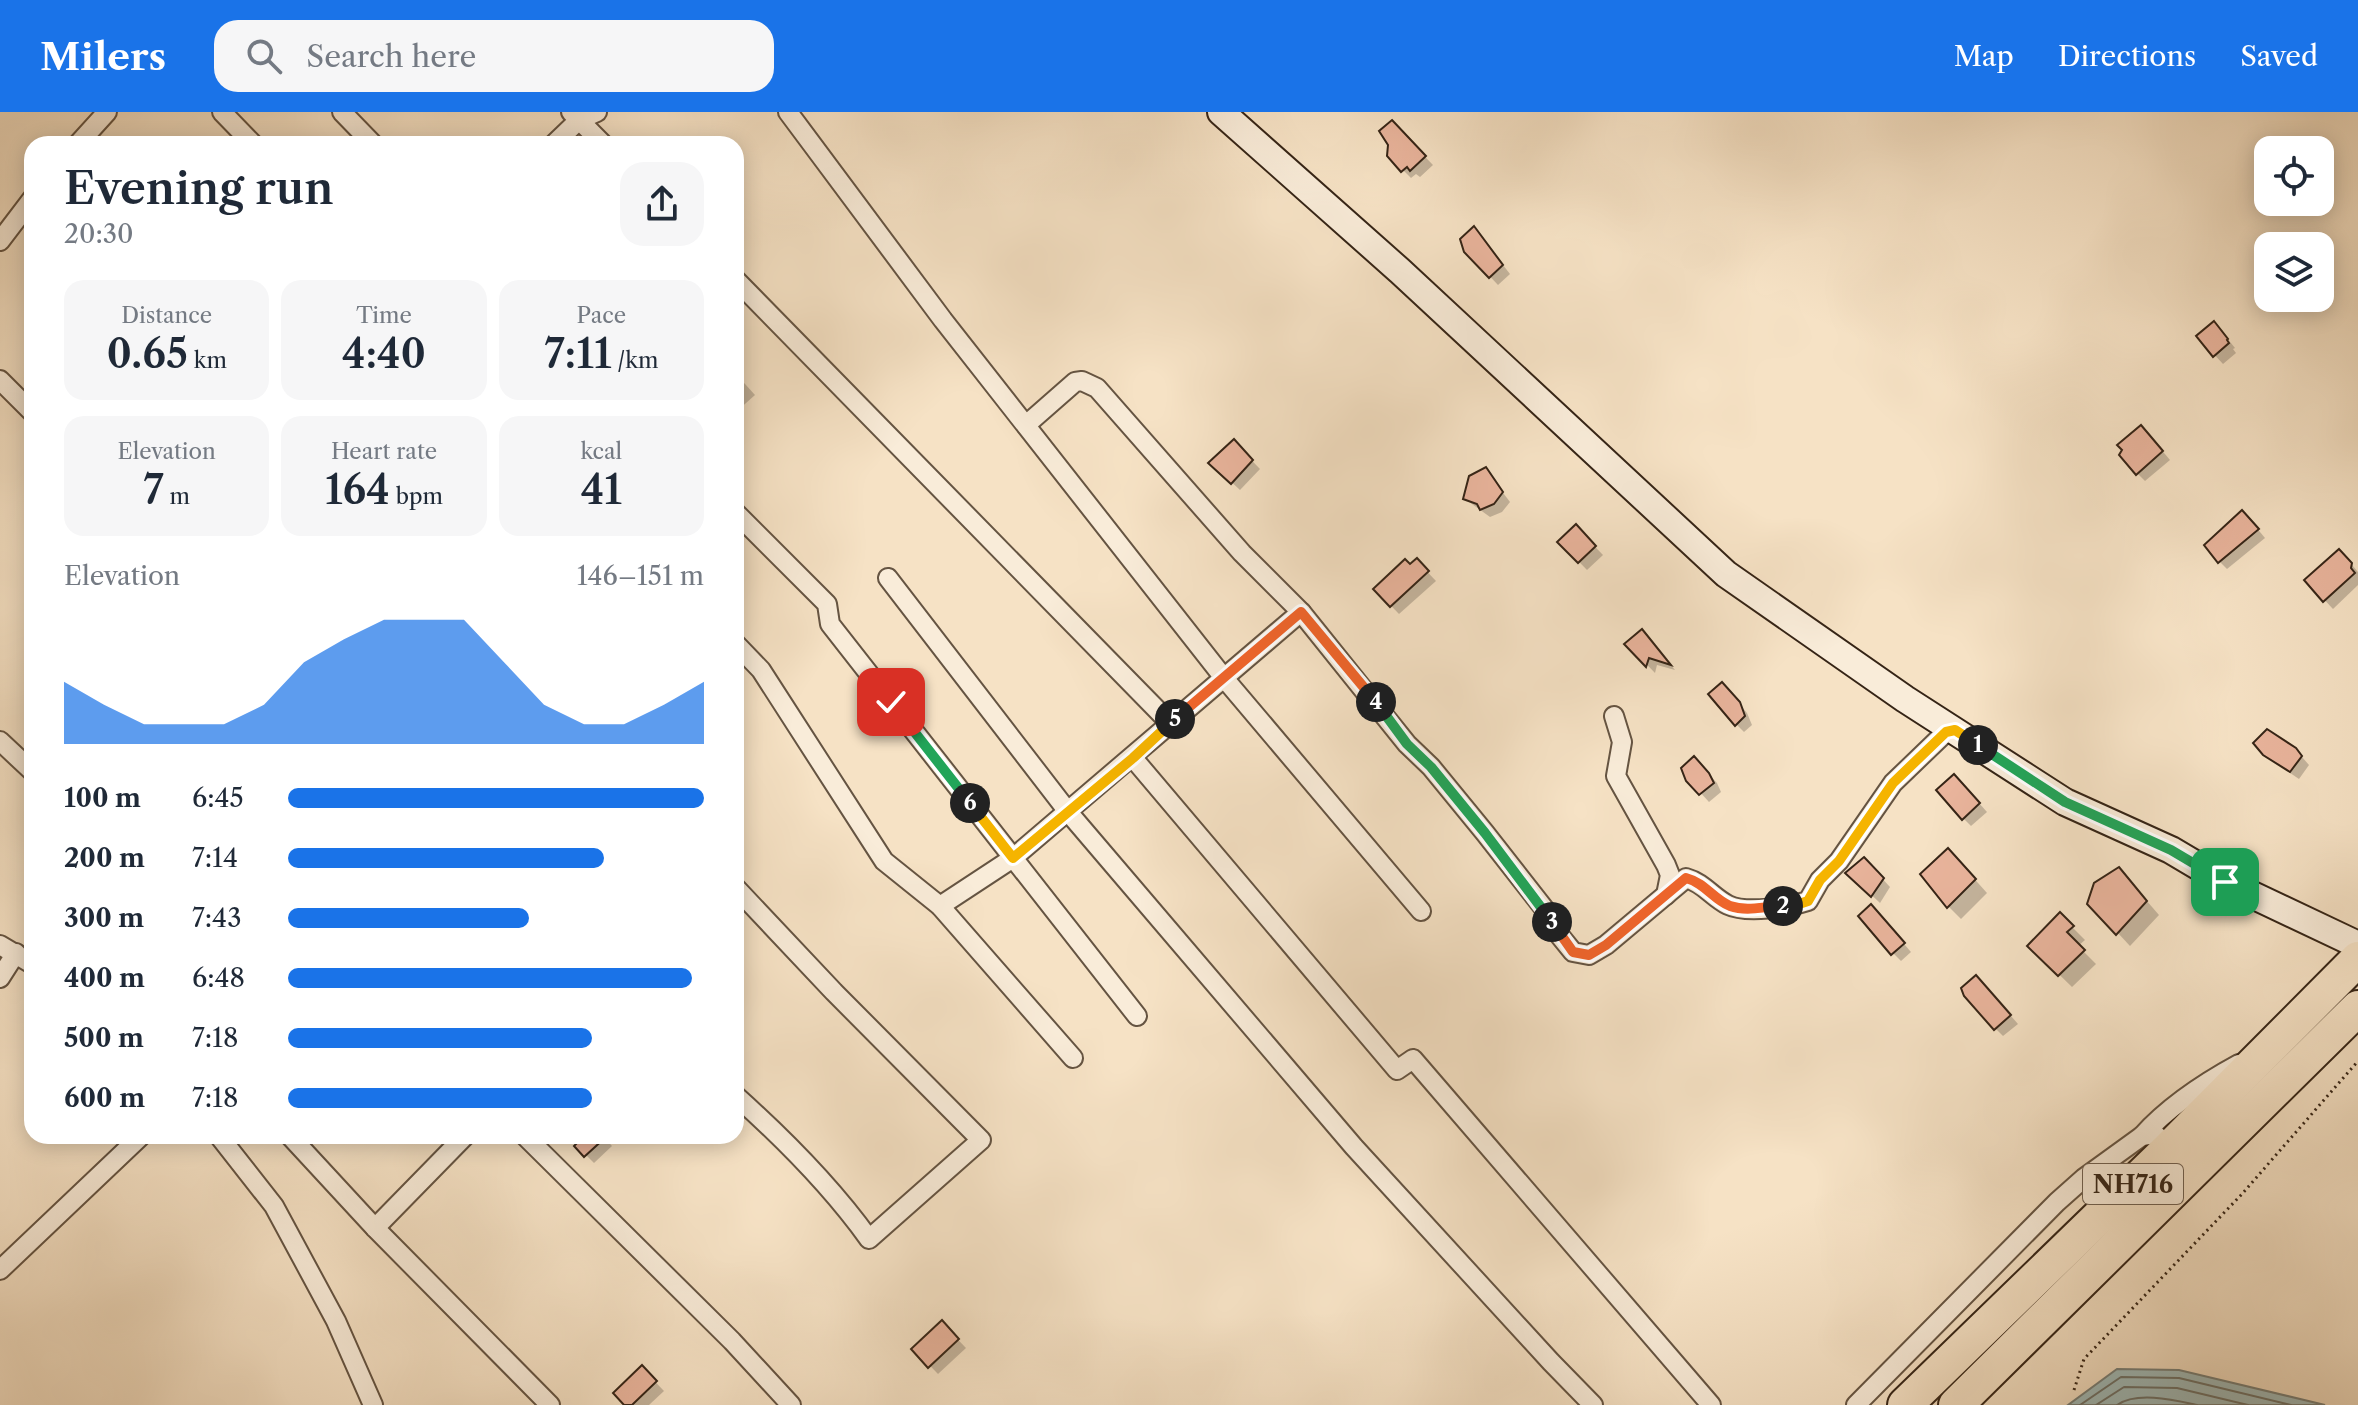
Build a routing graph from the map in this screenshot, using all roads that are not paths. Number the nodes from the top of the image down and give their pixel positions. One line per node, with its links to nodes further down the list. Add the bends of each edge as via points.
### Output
1 (107, 112): 8 (street)
2 (222, 112): 9 (street)
3 (342, 112): 10 (street)
4 (597, 112): 7 (street)
5 (788, 112): 18 (street)
6 (1221, 112): 26 (main road, via 1726,574)
7 (575, 116): 11 (street); 12 (street)
8 (85, 136)
9 (245, 136)
10 (365, 136)
11 (560, 136)
12 (595, 136)
13 (24, 210): 14 (street)
14 (0, 241)
15 (744, 288): 25 (street)
16 (0, 380): 17 (street)
17 (24, 404)
18 (1026, 425): 21 (street, via 1075,382 1097,388); 23 (street)
19 (744, 521): 31 (street, via 827,604 830,624)
20 (888, 578): 30 (street)
21 (1301, 612): 23 (street); 32 (street, via 1485,833 1573,952 1589,955 1606,945)
22 (744, 652): 34 (street, via 761,670 884,861)
23 (1224, 678): 25 (street); 35 (street)
24 (1614, 716): 32 (street, via 1622,742 1616,776 1666,865)
25 (1170, 723): 28 (street)
26 (1955, 730): 32 (street, via 1946,732 1893,783 1808,901 1745,909 1686,878); 36 (main road, via 2065,802)
27 (0, 741): 29 (street)
28 (1133, 758): 30 (street); 56 (street, via 1397,1070 1413,1059)
29 (24, 764)
30 (1069, 813): 31 (street); 55 (street, via 1354,1147)
31 (1013, 858): 34 (street); 41 (street)
32 (1666, 895)
33 (744, 896): 43 (street, via 981,1140 869,1239 845,1206)
34 (940, 906): 42 (street)
35 (1421, 911)
36 (2358, 945)
37 (8, 949): 39 (street)
38 (2358, 959): 44 (highway, NH716, via 2254,1061)
39 (0, 978)
40 (2358, 1008): 59 (highway, NH716)
41 (1137, 1016)
42 (1073, 1058)
43 (744, 1103)
44 (2156, 1142): 57 (street, via 2084,1178); 58 (highway, NH716)
45 (133, 1144): 51 (street)
46 (225, 1144): 52 (street, via 274,1206 336,1321)
47 (297, 1144): 50 (street)
48 (457, 1144): 50 (street)
49 (533, 1144): 54 (street)
50 (375, 1228): 53 (street)
51 (0, 1270)
52 (373, 1405)
53 (550, 1405)
54 (791, 1405)
55 (1593, 1405)
56 (1711, 1405)
57 (1856, 1405)
58 (1905, 1405)
59 (1956, 1405)

